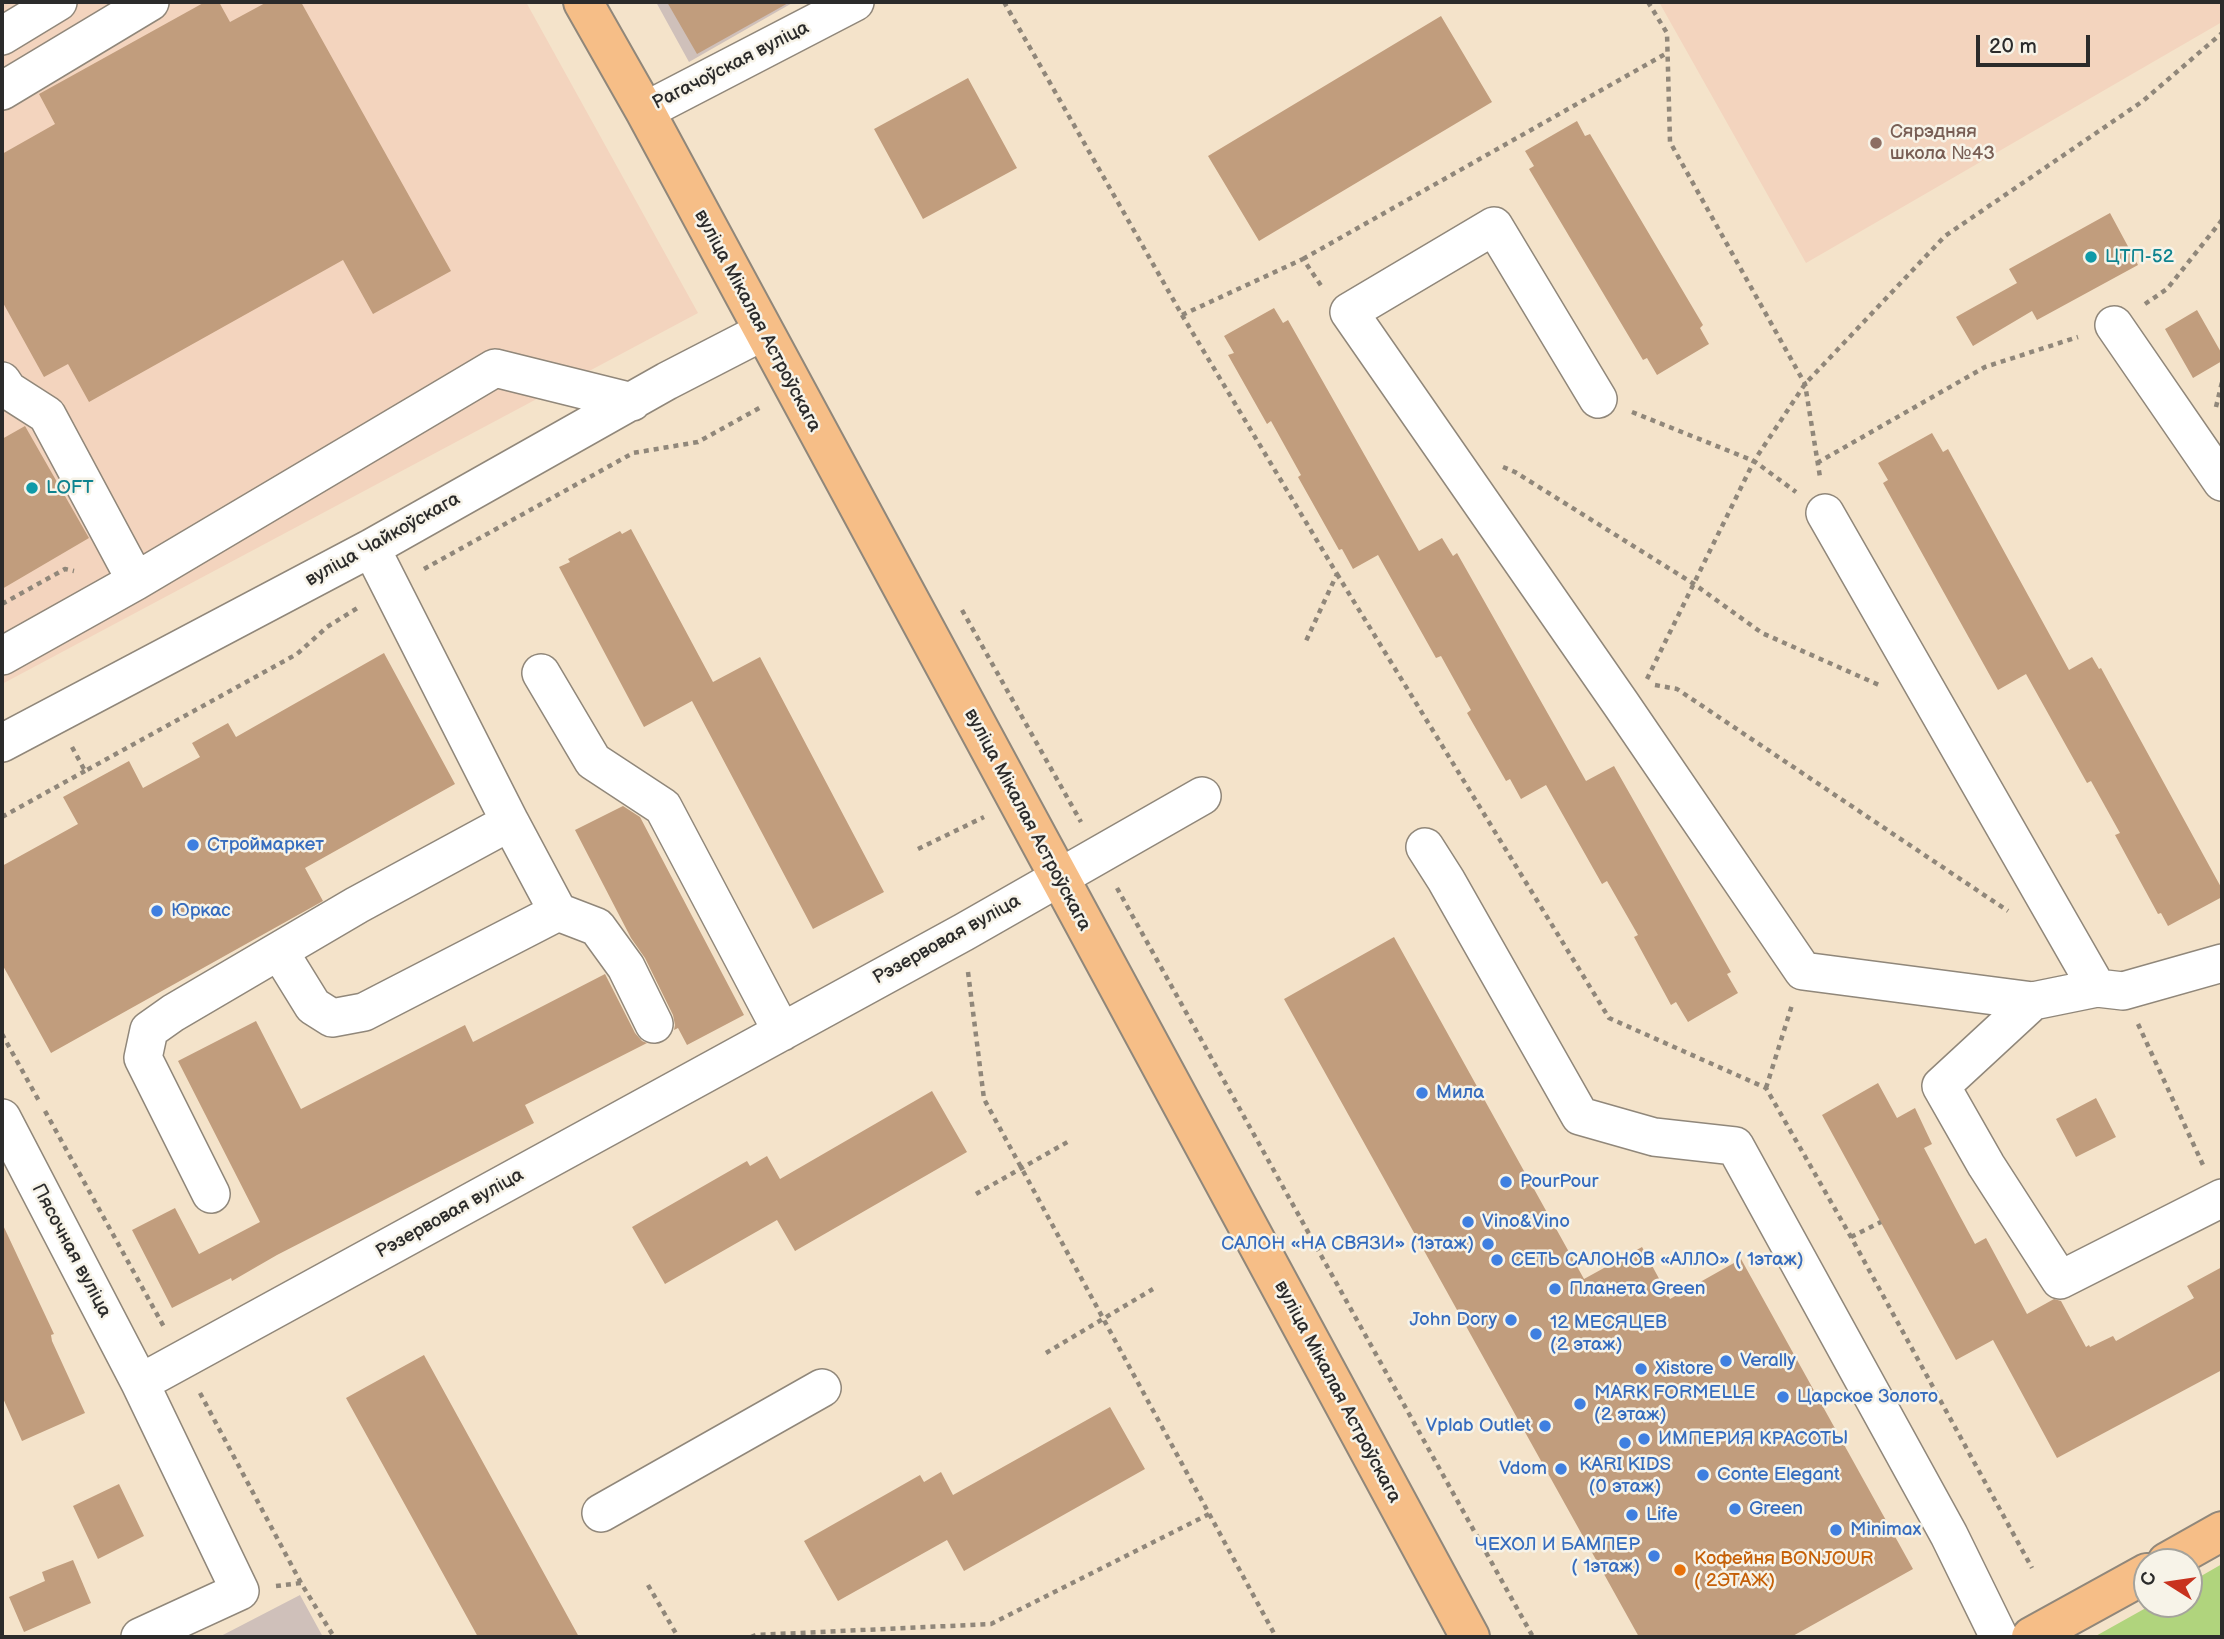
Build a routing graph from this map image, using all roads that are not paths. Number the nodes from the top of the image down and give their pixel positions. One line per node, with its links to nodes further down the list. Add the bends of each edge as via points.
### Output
1 (58, 2): 5 (street)
2 (150, 2): 6 (street)
3 (583, 2): 7 (main road, вуліца Мікалая Астроўскага)
4 (855, 2): 7 (street, Рагачоўская вуліца)
5 (2, 36)
6 (2, 91)
7 (645, 111): 9 (main road, вуліца Мікалая Астроўскага)
8 (2114, 325): 13 (street)
9 (762, 332): 12 (street, вуліца Чайкоўскага); 23 (main road, вуліца Мікалая Астроўскага)
10 (4, 388): 16 (street, via 47,415)
11 (1598, 399): 28 (street, via 1494,226 1349,312 1803,971)
12 (632, 402): 15 (street, вуліца Чайкоўскага); 16 (street, via 495,368)
13 (2222, 482)
14 (1825, 513): 27 (street, via 1939,711)
15 (371, 548): 19 (street, вуліца Чайкоўскага); 21 (street)
16 (136, 581): 17 (street)
17 (2, 656)
18 (541, 673): 30 (street, via 593,761 663,807)
19 (2, 743)
20 (1202, 796): 23 (street, Рэзервовая вуліца)
21 (510, 822): 24 (street); 25 (street)
22 (1425, 847): 42 (street, via 1580,1116 1654,1137 1735,1146 1949,1535)
23 (1058, 877): 30 (street, Рэзервовая вуліца); 41 (main road, вуліца Мікалая Астроўскага)
24 (558, 912): 25 (street, via 364,1012 332,1018 313,1006); 29 (street, via 597,928 626,967)
25 (279, 951): 32 (street, via 149,1030 143,1058)
26 (2222, 963): 27 (street)
27 (2110, 989): 28 (street)
28 (2033, 1001): 33 (street, via 1941,1086 2060,1280)
29 (654, 1024)
30 (782, 1032): 34 (street, Рэзервовая вуліца)
31 (2, 1118): 34 (street, Пясочная вуліца)
32 (211, 1194)
33 (2221, 1199)
34 (140, 1383): 40 (street, via 240,1591)
35 (822, 1388): 36 (street)
36 (601, 1513)
37 (2222, 1531): 38 (main road)
38 (2192, 1548)
39 (2133, 1581): 43 (main road)
40 (140, 1637)
41 (1470, 1637)
42 (1999, 1637)
43 (2031, 1637)

